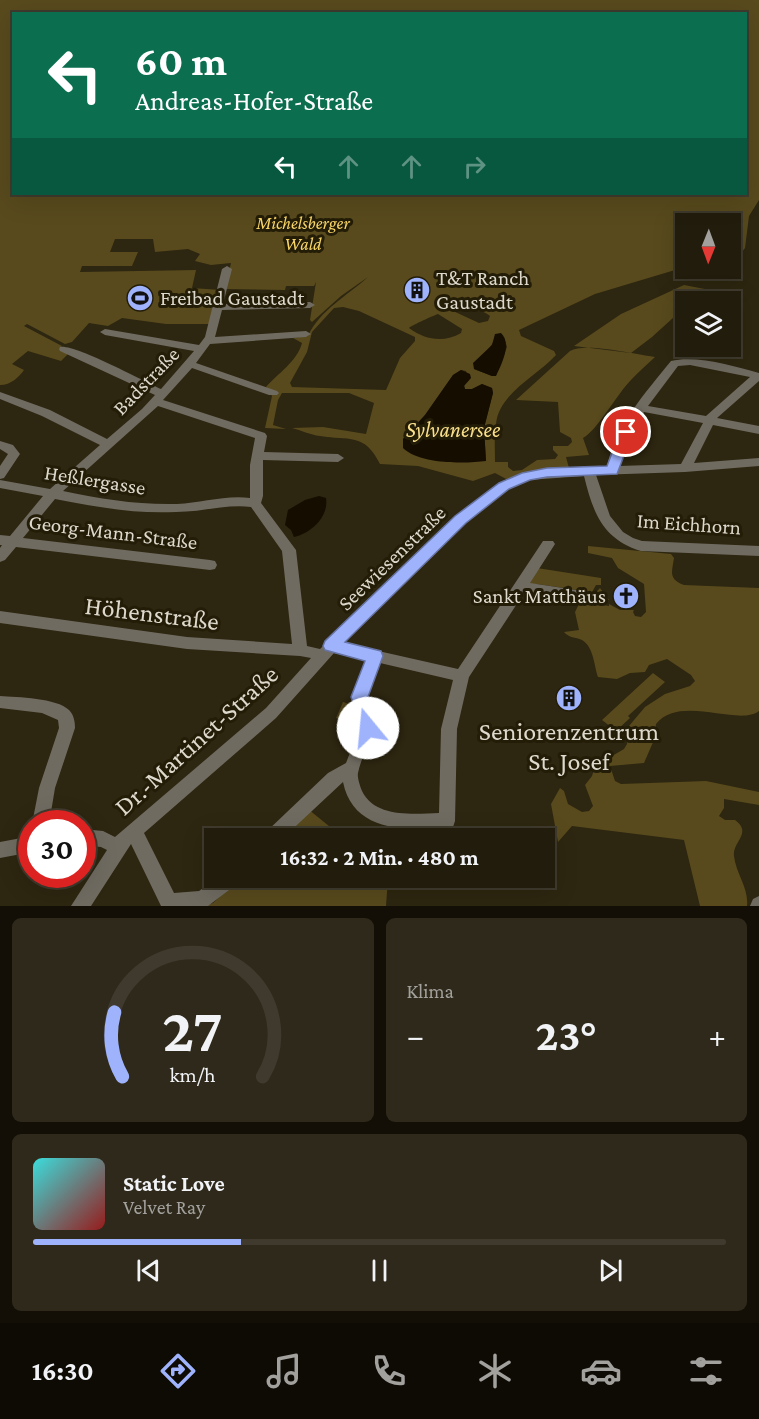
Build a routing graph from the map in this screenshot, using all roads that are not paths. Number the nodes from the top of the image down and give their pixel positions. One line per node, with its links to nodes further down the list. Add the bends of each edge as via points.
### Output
1 (227, 269): 3 (street, Badstraße)
2 (310, 305): 3 (street)
3 (218, 307): 6 (street, Badstraße)
4 (105, 332): 6 (street)
5 (306, 334): 6 (street)
6 (205, 345): 8 (street, Badstraße)
7 (67, 346): 11 (street, via 64,349 102,365)
8 (190, 364): 9 (street); 11 (street, Badstraße)
9 (273, 393)
10 (0, 395): 16 (street)
11 (159, 398): 16 (street, Badstraße); 17 (street, via 261,436)
12 (642, 408): 13 (street); 13 (street, via 678,362 757,377); 21 (street, via 626,432)
13 (710, 419): 14 (street); 20 (street)
14 (759, 430)
15 (0, 445): 23 (street, via 14,454)
16 (109, 445): 25 (street, Badstraße)
17 (258, 456): 18 (street); 26 (street)
18 (338, 458)
19 (759, 462): 20 (street, Seewiesenstraße)
20 (686, 468): 21 (street, Seewiesenstraße)
21 (612, 470): 22 (street, Seewiesenstraße)
22 (589, 471): 29 (street, Im Eichhorn, via 601,515 628,542 641,546); 36 (street, Seewiesenstraße, via 547,472 507,484 461,520)
23 (0, 475)
24 (0, 484): 25 (street, Heßlergasse)
25 (53, 493): 26 (street, Heßlergasse, via 131,508); 27 (street, Badstraße)
26 (255, 503): 35 (street, via 289,550)
27 (6, 541): 30 (street, Badstraße); 31 (street, Georg-Mann-Straße)
28 (548, 544): 32 (street)
29 (759, 550)
30 (0, 557)
31 (210, 565)
32 (520, 587): 33 (street); 38 (street)
33 (591, 597)
34 (0, 617): 35 (street, Höhenstraße, via 187,643)
35 (300, 650): 36 (street, Höhenstraße)
36 (327, 650): 37 (street, Höhenstraße); 43 (street, Dr.-Martinet-Straße, via 271,713)
37 (375, 656): 38 (street, Höhenstraße); 40 (street, via 359,697 369,724)
38 (462, 676): 40 (street, via 450,729 447,821 382,819 362,807)
39 (0, 702): 41 (street, via 52,710 66,718 68,728)
40 (349, 772): 42 (street, via 334,778)
41 (43, 810)
42 (282, 828)
43 (134, 831): 46 (street, Dr.-Martinet-Straße); 49 (street)
44 (96, 838): 46 (street)
45 (18, 847): 47 (street)
46 (117, 847): 50 (street, Dr.-Martinet-Straße)
47 (0, 850)
48 (219, 888): 49 (street, via 193,905)
49 (170, 903)
50 (80, 906)

